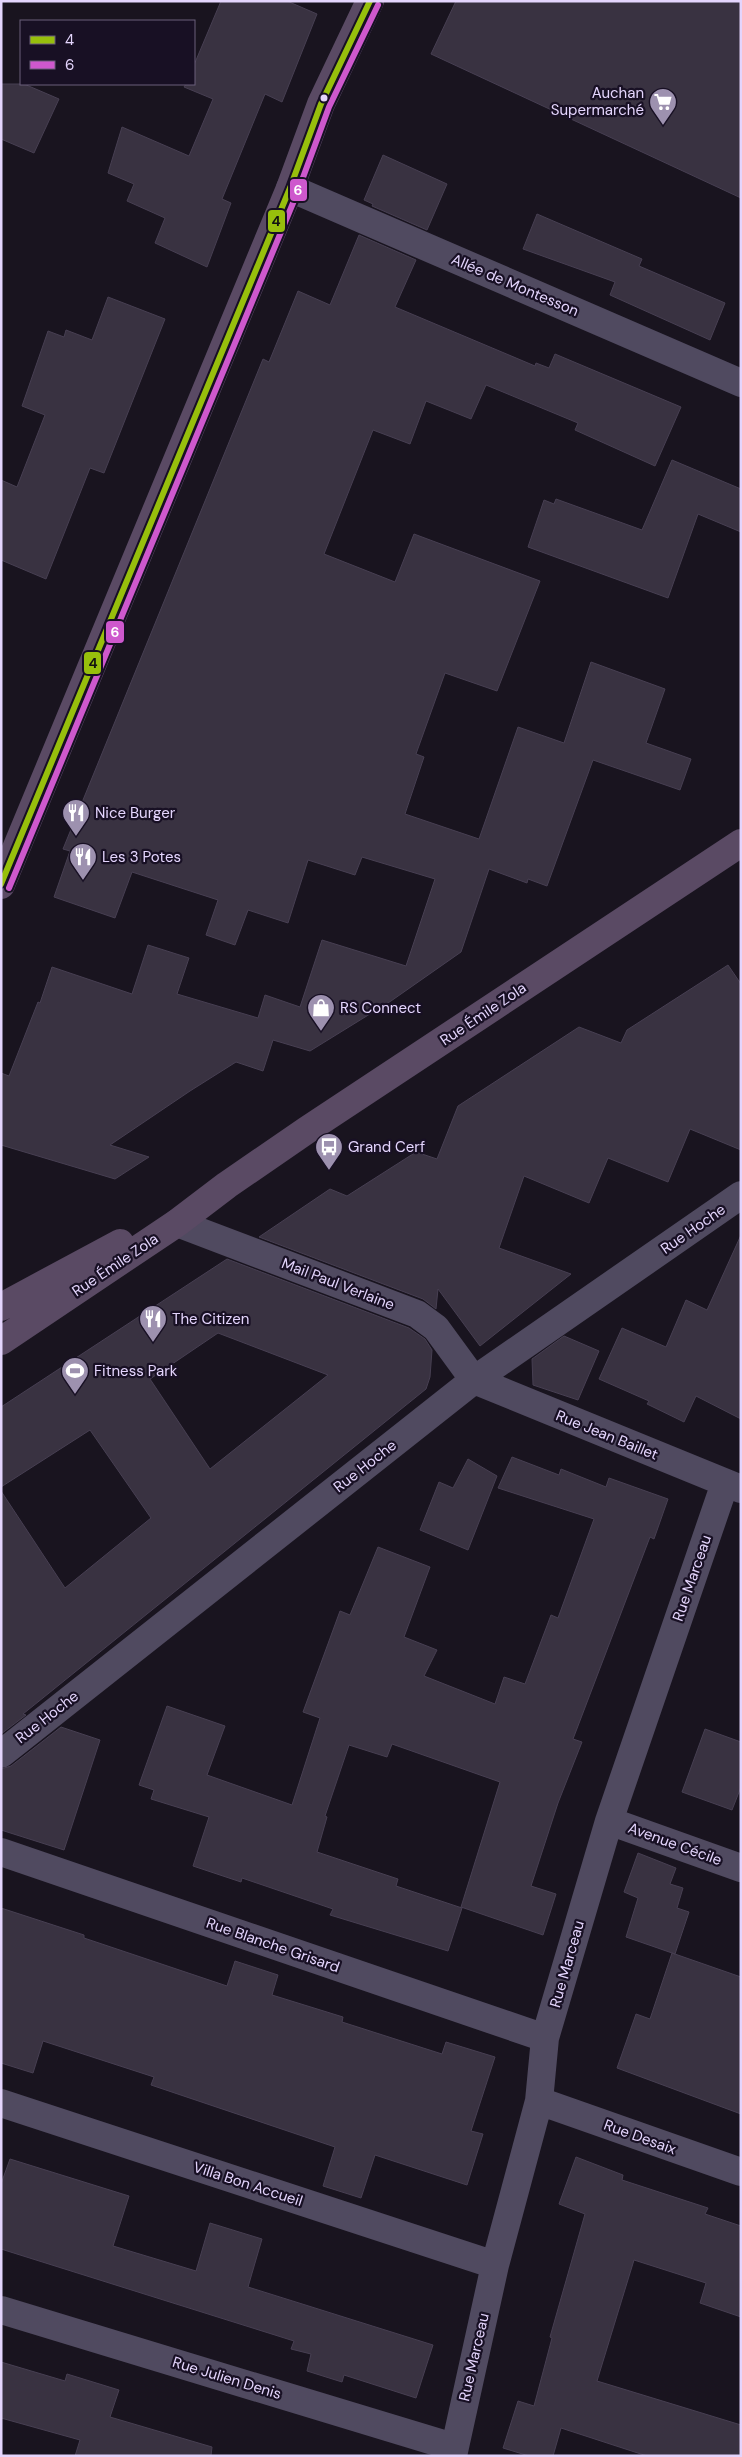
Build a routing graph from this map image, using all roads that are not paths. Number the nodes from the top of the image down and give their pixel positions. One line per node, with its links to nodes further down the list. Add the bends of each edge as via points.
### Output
1 (370, 1): 2 (main road, via 321,104)
2 (290, 188): 3 (street, Allée de Montesson); 5 (main road)
3 (741, 382)
4 (741, 843): 6 (main road, Rue Émile Zola)
5 (1, 885)
6 (227, 1185): 8 (main road, Rue Émile Zola); 9 (main road, Rue Émile Zola)
7 (741, 1196): 11 (street, Rue Hoche)
8 (177, 1223): 10 (main road, Rue Émile Zola); 11 (street, Mail Paul Verlaine, via 417,1314 436,1328)
9 (1, 1307)
10 (1, 1341)
11 (474, 1380): 12 (street, Rue Jean Baillet); 13 (street, Rue Hoche)
12 (733, 1486): 14 (street, Rue Marceau)
13 (1, 1754)
14 (609, 1821): 16 (street, Avenue Cécile); 17 (street, Rue Marceau)
15 (1, 1852): 17 (street, Rue Blanche Grisard)
16 (741, 1868)
17 (545, 2038): 18 (street, Rue Marceau)
18 (539, 2100): 20 (street, Rue Desaix); 21 (street, Rue Marceau)
19 (1, 2103): 21 (street, Villa Bon Accueil)
20 (741, 2172)
21 (495, 2266): 23 (street, Rue Marceau)
22 (1, 2310): 23 (street, Rue Julien Denis)
23 (453, 2451)

